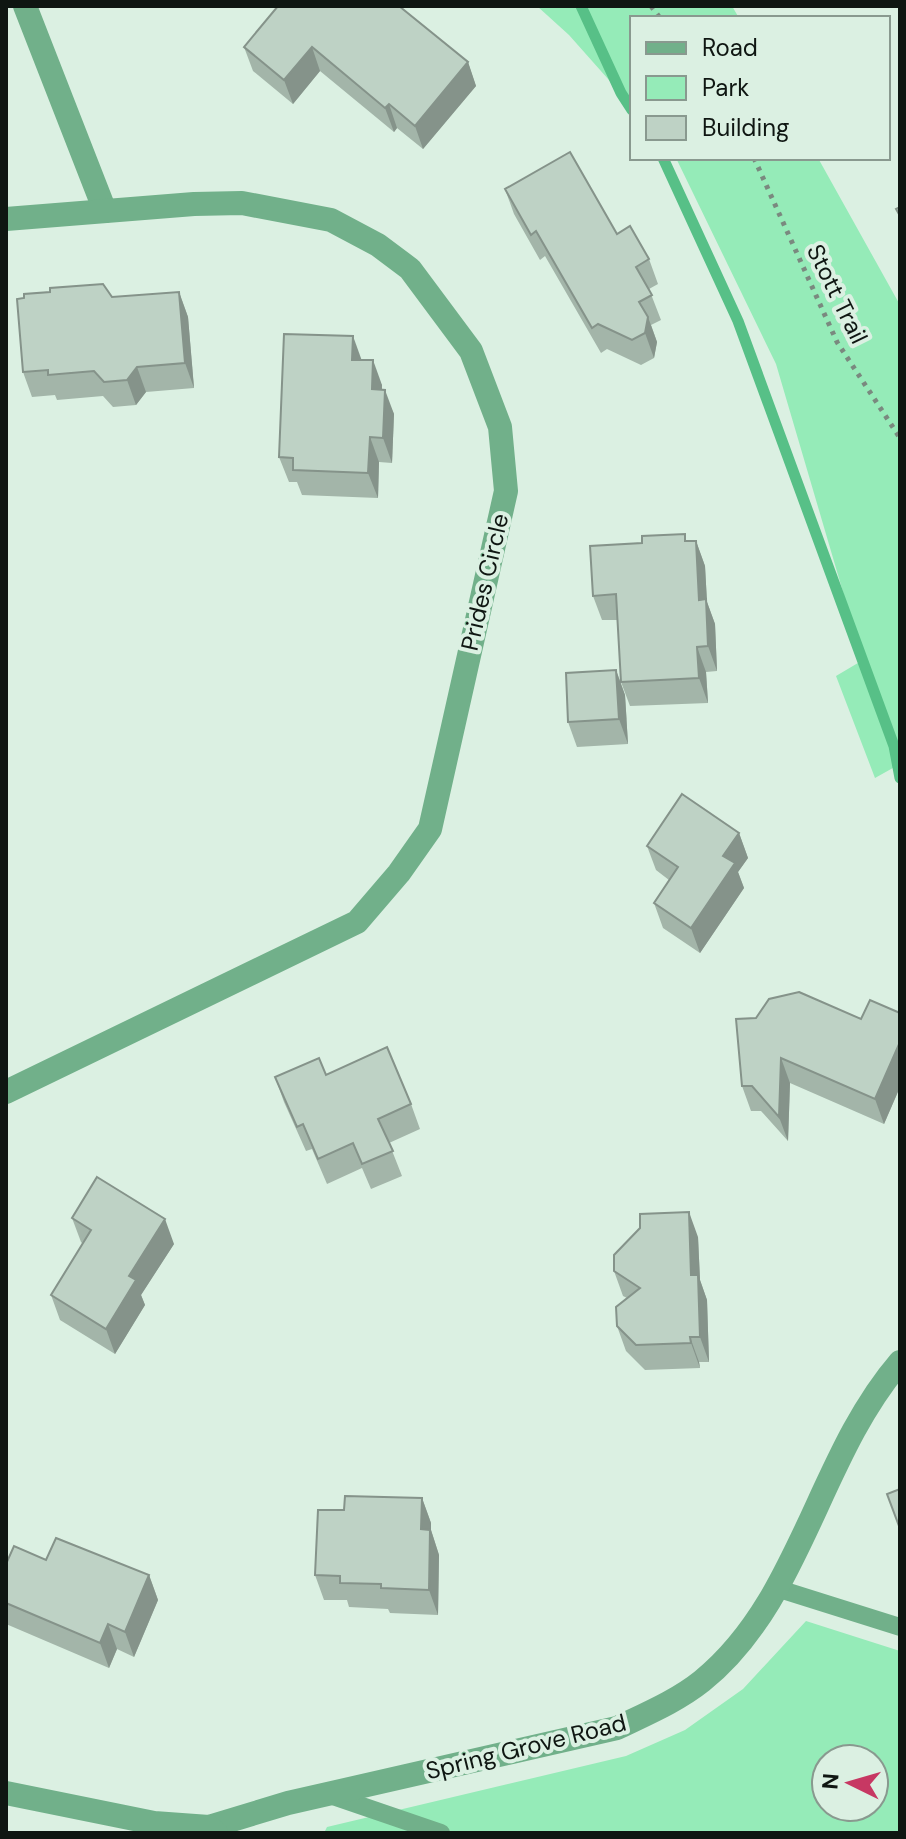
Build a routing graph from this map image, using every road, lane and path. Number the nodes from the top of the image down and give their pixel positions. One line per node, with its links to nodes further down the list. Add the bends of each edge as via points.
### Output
1 (25, 6): 3 (street)
2 (755, 160): 5 (path, Stott Trail, via 837,342)
3 (105, 211): 4 (street, Prides Circle); 6 (street, Prides Circle, via 242,203 331,220 378,245 410,269 471,351 500,427 506,491 430,829 399,873 357,922)
4 (6, 219)
5 (900, 438)
6 (6, 1092)
7 (900, 1362): 8 (street, Spring Grove Road, via 843,1451)
8 (776, 1588): 9 (lane); 11 (street, Spring Grove Road, via 738,1645 702,1681 617,1728)
9 (900, 1627)
10 (6, 1793): 12 (street, Spring Grove Road)
11 (327, 1794): 12 (street, Spring Grove Road); 13 (lane)
12 (213, 1830)
13 (441, 1833)

